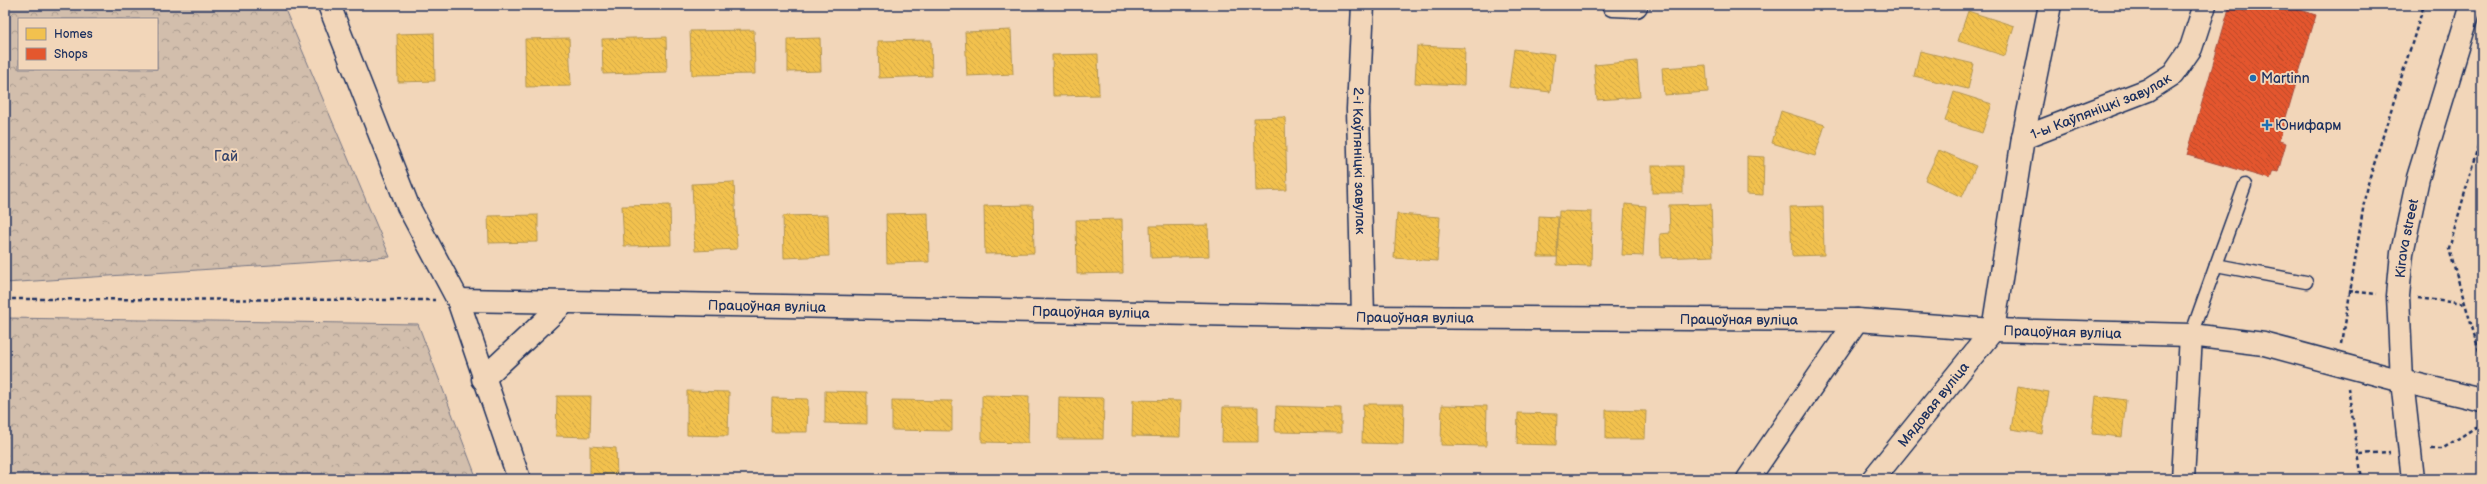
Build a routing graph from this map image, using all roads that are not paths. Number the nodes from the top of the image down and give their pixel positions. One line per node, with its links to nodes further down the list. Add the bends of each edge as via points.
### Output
1 (329, 5): 12 (street, via 408,206)
2 (1363, 5): 14 (street, 2-і Каўпяніцкі завулак, via 1358,109)
3 (1613, 5): 4 (street)
4 (1636, 5)
5 (2050, 5): 8 (street, 1-ы Каўпяніцкі завулак)
6 (2205, 5): 8 (street, 1-ы Каўпяніцкі завулак, via 2191,48 2173,74 2148,90)
7 (2471, 5): 19 (street, Kirava street, via 2418,178 2402,253 2398,296)
8 (2023, 138): 16 (street, 1-ы Каўпяніцкі завулак)
9 (2245, 185): 10 (lane)
10 (2216, 265): 11 (lane); 17 (lane)
11 (2306, 282)
12 (458, 300): 13 (street, Працоўная вуліца); 18 (street)
13 (564, 303): 14 (street, Працоўная вуліца); 18 (street)
14 (1364, 317): 15 (street, Працоўная вуліца)
15 (1857, 320): 16 (street, Працоўная вуліца); 22 (street)
16 (1993, 330): 17 (street, Працоўная вуліца); 23 (street, Мядовая вуліца)
17 (2191, 335): 19 (street, Працоўная вуліца, via 2264,344); 24 (street)
18 (483, 379): 21 (street)
19 (2402, 381): 20 (street, Працоўная вуліца); 25 (street, Kirava street)
20 (2482, 400)
21 (520, 479)
22 (1748, 479)
23 (1873, 479)
24 (2183, 479)
25 (2413, 479)

